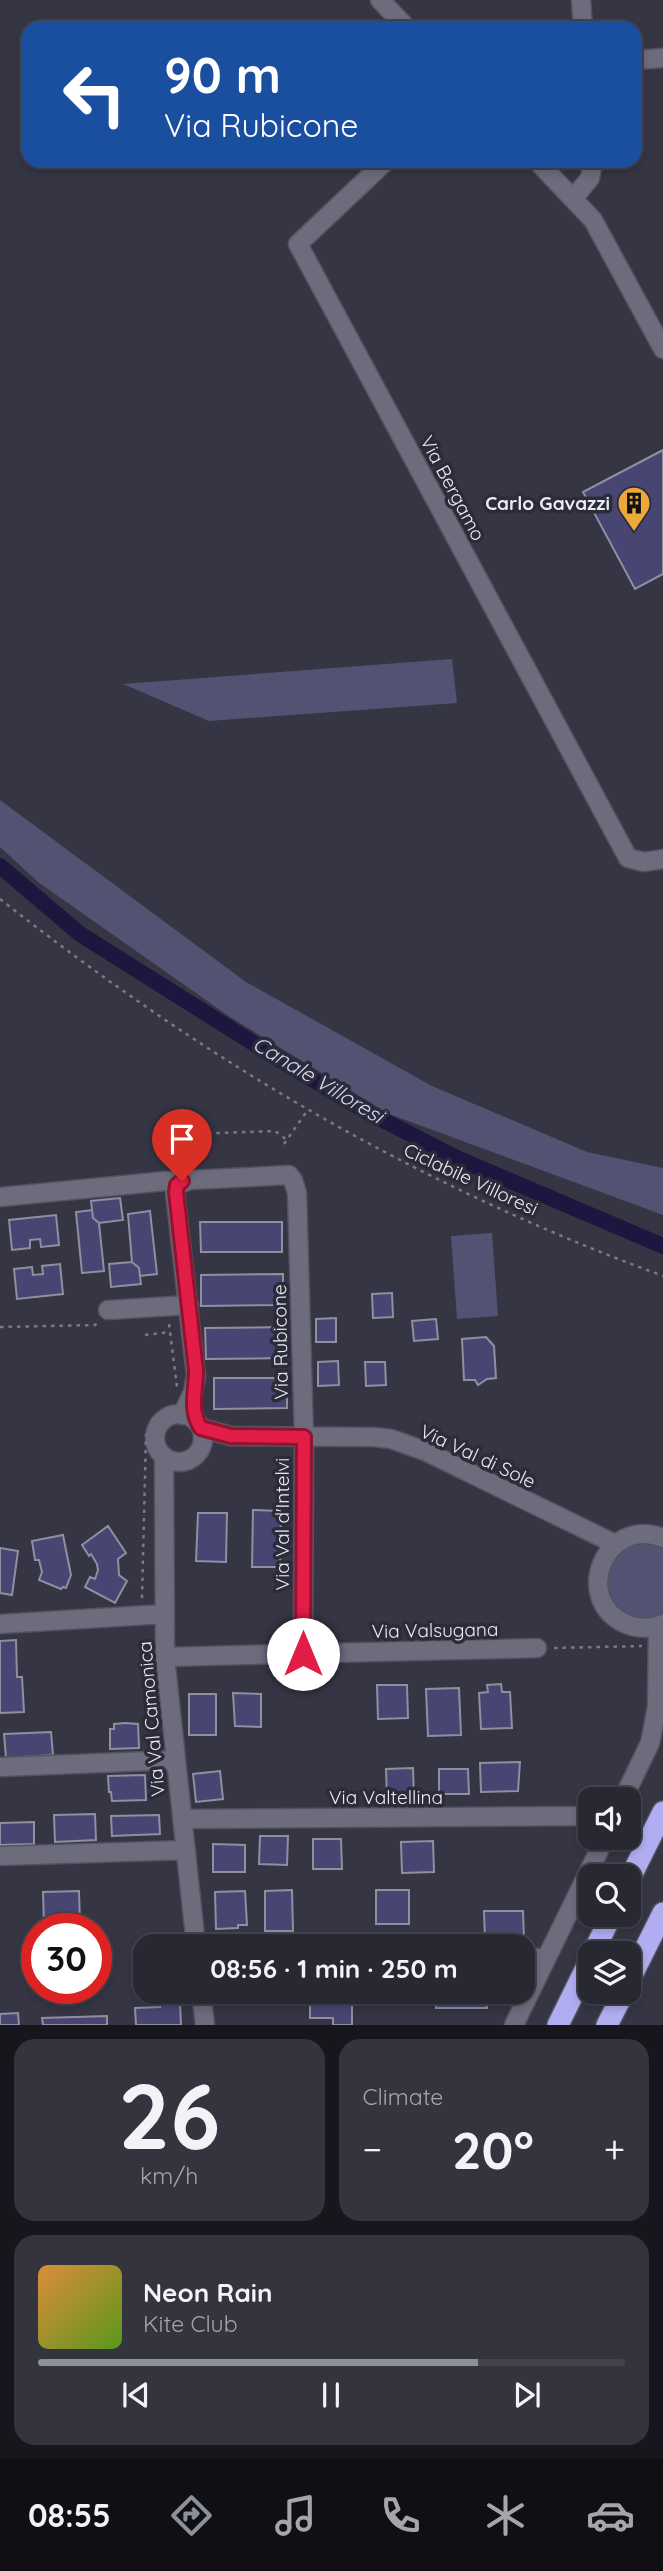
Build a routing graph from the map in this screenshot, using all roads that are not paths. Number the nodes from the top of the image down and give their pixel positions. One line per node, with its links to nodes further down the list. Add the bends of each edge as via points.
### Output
1 (380, 0): 3 (street)
2 (581, 0): 4 (street)
3 (400, 21)
4 (582, 21)
5 (663, 58): 6 (street)
6 (642, 60)
7 (379, 168): 12 (street, Via Bergamo, via 298,244 628,858 644,862)
8 (544, 168): 10 (street)
9 (592, 168): 10 (street, via 590,178)
10 (573, 199): 11 (street, via 609,246)
11 (663, 349)
12 (663, 859)
13 (186, 1181): 14 (street); 15 (street, via 177,1185 176,1192); 18 (street, Via Rubicone, via 289,1175 293,1180)
14 (0, 1197)
15 (189, 1305): 16 (street); 17 (street, via 196,1371 185,1392)
16 (108, 1310)
17 (191, 1422): 18 (street, via 231,1436); 19 (street, via 191,1459); 19 (street, Via Val Camonica, via 167,1418 158,1429 156,1444)
18 (304, 1437): 21 (street, Via Val di Sole, via 374,1437 425,1451 587,1532); 26 (street, Via Val d'Intelvi)
19 (172, 1460): 22 (street, Via Val Camonica, via 166,1488)
20 (663, 1538): 21 (street, via 627,1537)
21 (610, 1550): 24 (street, via 599,1568 599,1593 611,1614 633,1627)
22 (164, 1614): 23 (street); 27 (street, Via Val Camonica)
23 (0, 1624)
24 (660, 1625): 30 (street, via 657,1707 650,1743)
25 (537, 1648): 26 (street, Via Valsugana)
26 (303, 1654): 27 (street, Via Valsugana)
27 (165, 1657): 28 (street, Via Val Camonica)
28 (176, 1760): 29 (street); 33 (street, Via Val Camonica)
29 (0, 1767)
30 (629, 1787)
31 (663, 1812): 37 (highway)
32 (578, 1816): 33 (street, Via Valtellina)
33 (182, 1819): 34 (street, Via Val Camonica)
34 (186, 1850): 36 (street); 39 (street, Via Val Camonica)
35 (599, 1850): 42 (street)
36 (0, 1856)
37 (637, 1864)
38 (663, 1913): 40 (highway)
39 (195, 1934)
40 (641, 1957)
41 (535, 1958): 42 (street)
42 (547, 1958): 47 (street)
43 (578, 1984): 48 (highway)
44 (202, 2004): 46 (street)
45 (618, 2004): 49 (highway)
46 (205, 2025)
47 (514, 2025)
48 (558, 2025)
49 (607, 2025)

